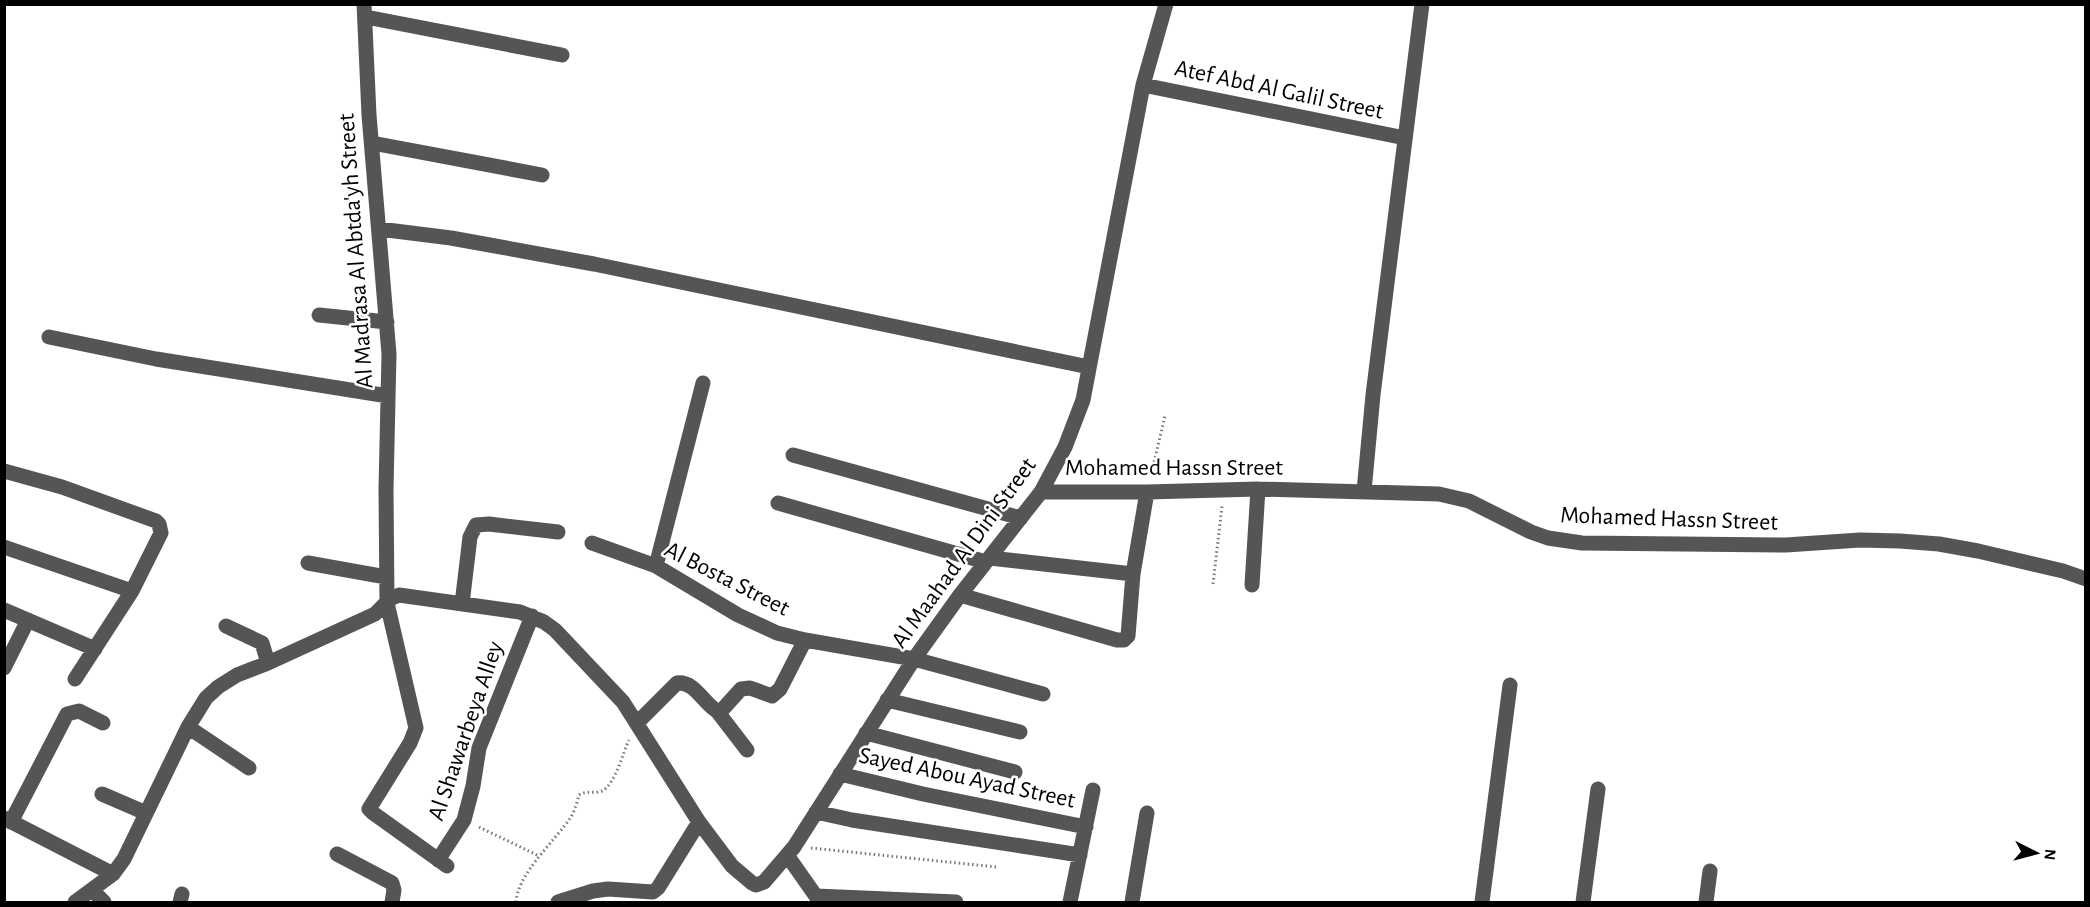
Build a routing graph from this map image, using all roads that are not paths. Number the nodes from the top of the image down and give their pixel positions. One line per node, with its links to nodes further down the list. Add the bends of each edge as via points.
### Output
1 (1166, 4): 5 (street, Al Maahad Al Dini Street)
2 (1422, 4): 6 (street)
3 (365, 11): 4 (street); 7 (street, Al Madrasa Al Abtda'yh Street)
4 (562, 55)
5 (1143, 85): 6 (street, Atef Abd Al Galil Street); 13 (street, Al Maahad Al Dini Street)
6 (1405, 138): 21 (street)
7 (372, 143): 8 (street); 9 (street, Al Madrasa Al Abtda'yh Street)
8 (542, 175)
9 (380, 229): 11 (street, Al Madrasa Al Abtda'yh Street); 13 (street, via 451,237 594,264)
10 (319, 315): 11 (street)
11 (387, 322): 15 (street, Al Madrasa Al Abtda'yh Street)
12 (49, 337): 15 (street, via 156,359)
13 (1089, 367): 19 (street, Al Maahad Al Dini Street, via 1075,424)
14 (703, 383): 29 (street)
15 (388, 396): 31 (street, Al Madrasa Al Abtda'yh Street)
16 (794, 455): 23 (street)
17 (4, 471): 34 (street, via 156,521 161,533)
18 (1258, 489): 20 (street, Mohamed Hassn Street); 21 (street, Mohamed Hassn Street); 33 (street)
19 (1041, 492): 20 (street, Mohamed Hassn Street); 23 (street, Al Maahad Al Dini Street)
20 (1147, 492): 30 (street)
21 (1364, 492): 32 (street, Mohamed Hassn Street, via 1455,497 1531,532 1565,542 1786,545 1900,541 1978,551)
22 (778, 503): 27 (street)
23 (1021, 518): 27 (street, Al Maahad Al Dini Street)
24 (558, 532): 37 (street, via 476,525 470,537)
25 (592, 543): 29 (street, Al Bosta Street)
26 (4, 547): 34 (street)
27 (988, 560): 30 (street); 35 (street, Al Maahad Al Dini Street)
28 (308, 563): 31 (street)
29 (656, 566): 42 (street, Al Bosta Street, via 758,625)
30 (1133, 574): 35 (street, via 1128,636 1124,640)
31 (386, 577): 36 (street, Al Madrasa Al Abtda'yh Street)
32 (2085, 579)
33 (1252, 585)
34 (132, 591): 43 (street)
35 (960, 595): 44 (street, Al Maahad Al Dini Street)
36 (387, 603): 37 (street, via 399,595); 45 (street, via 375,614); 73 (street, Al Madrasa Al Abtda'yh Street, via 416,728 369,809)
37 (462, 604): 39 (street)
38 (4, 610): 40 (street)
39 (532, 616): 53 (street, via 565,640 623,702); 73 (street, Al Shawarbeya Alley, via 479,748 464,820)
40 (28, 620): 43 (street); 46 (street)
41 (226, 626): 45 (street, via 262,643)
42 (805, 640): 44 (street, Al Bosta Street); 51 (street, via 777,693 767,696 750,688 741,689)
43 (95, 649): 47 (street)
44 (914, 659): 49 (street, Al Bosta Street); 50 (street, Al Maahad Al Dini Street)
45 (268, 663): 54 (street, via 218,687)
46 (4, 668)
47 (75, 679)
48 (1510, 686): 86 (street)
49 (1043, 694)
50 (886, 700): 55 (street); 56 (street, Al Maahad Al Dini Street)
51 (717, 711): 53 (street, via 692,686 682,683 672,686); 57 (street)
52 (103, 723): 67 (street, via 79,711 67,714)
53 (638, 725): 68 (street)
54 (188, 727): 58 (street); 65 (street)
55 (1020, 732)
56 (866, 733): 59 (street); 60 (street, Al Maahad Al Dini Street)
57 (747, 750)
58 (249, 768)
59 (1015, 772)
60 (840, 774): 64 (street, Al Maahad Al Dini Street); 69 (street, Sayed Abou Ayad Street)
61 (1598, 789): 87 (street)
62 (1093, 790): 69 (street)
63 (102, 794): 65 (street)
64 (816, 812): 70 (street, Al Maahad Al Dini Street); 72 (street)
65 (146, 813): 75 (street)
66 (1147, 813): 85 (street)
67 (8, 820): 75 (street)
68 (699, 822): 70 (street, Al Maahad Al Dini Street, via 732,866 752,883 764,882); 77 (street)
69 (1086, 826): 72 (street)
70 (791, 851): 78 (street)
71 (337, 854): 81 (street, via 392,884)
72 (1080, 855): 84 (street)
73 (442, 863)
74 (1710, 871): 88 (street)
75 (113, 874): 76 (street)
76 (93, 891): 79 (street); 80 (street)
77 (651, 897): 82 (street, via 608,889)
78 (818, 899): 83 (street)
79 (75, 903)
80 (104, 903)
81 (392, 903)
82 (558, 903)
83 (956, 903)
84 (1070, 903)
85 (1132, 903)
86 (1482, 903)
87 (1583, 903)
88 (1706, 903)

